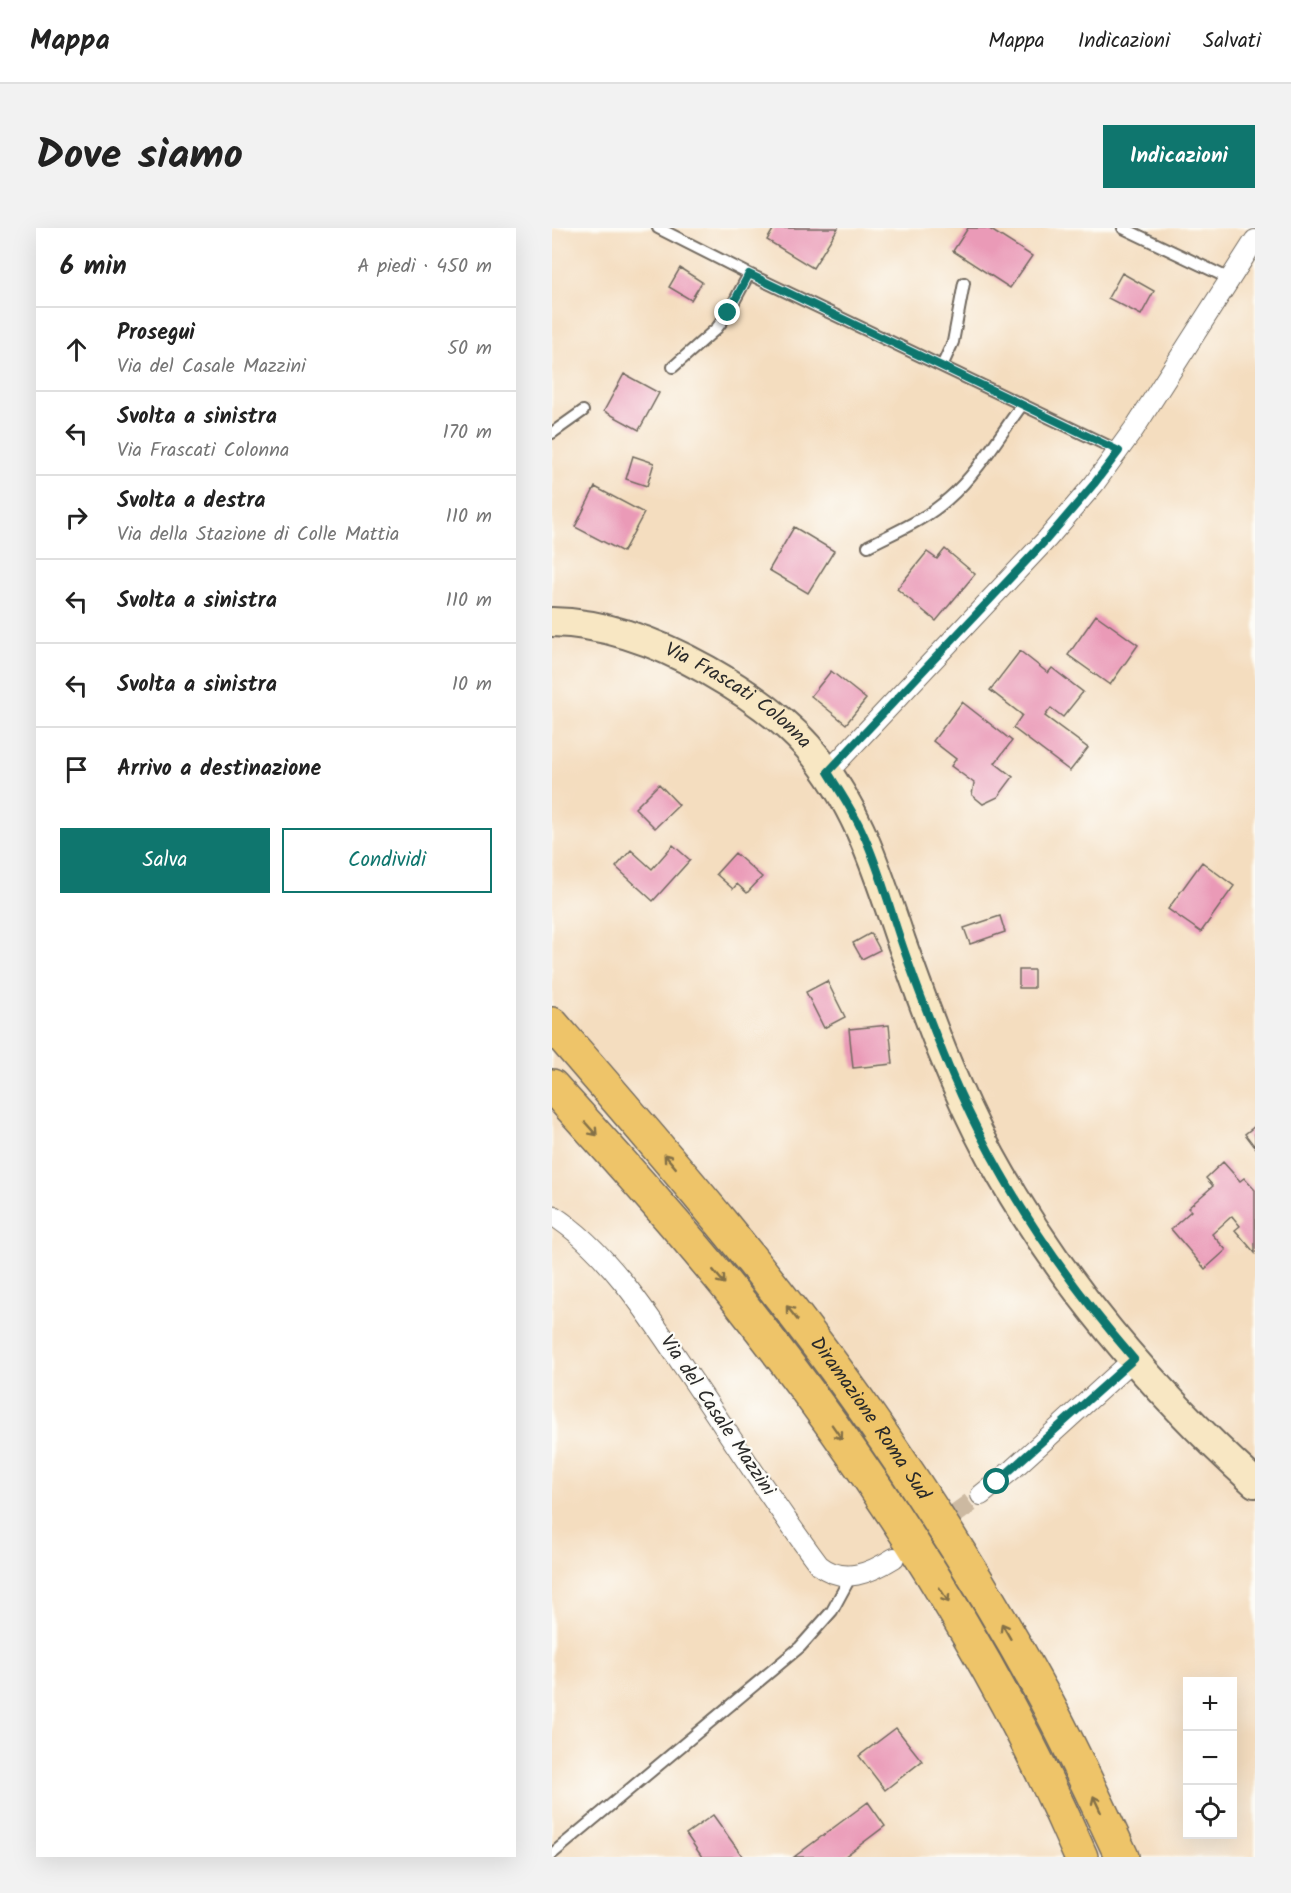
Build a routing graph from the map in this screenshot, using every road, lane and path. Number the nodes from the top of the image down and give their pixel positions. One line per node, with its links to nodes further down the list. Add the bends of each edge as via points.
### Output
1 (658, 228): 4 (lane)
2 (1123, 228): 5 (lane)
3 (1255, 240): 5 (street)
4 (749, 274): 7 (lane); 8 (lane, via 717,328)
5 (1230, 279): 12 (street)
6 (964, 283): 7 (lane, via 953,342)
7 (942, 366): 9 (lane)
8 (673, 367)
9 (1022, 405): 12 (lane); 13 (lane, via 947,500)
10 (584, 411): 11 (lane)
11 (552, 433)
12 (1119, 451): 15 (street, via 1047,539)
13 (868, 546)
14 (552, 622): 15 (street, Via Frascati Colonna, via 616,631 684,657 777,716)
15 (828, 772): 19 (street, Via Frascati Colonna, via 869,847 918,988 989,1153 1056,1262)
16 (552, 1024): 26 (highway, Diramazione Roma Sud, one-way to 16, via 1029,1670 952,1542 868,1415 687,1182)
17 (552, 1086): 25 (highway, Diramazione Roma Sud, one-way to 25, via 736,1298 854,1456 996,1682)
18 (552, 1215): 23 (street, Via del Casale Mazzini, via 579,1235 633,1296 819,1566 833,1574)
19 (1134, 1359): 20 (street, Via Frascati Colonna); 21 (street)
20 (1255, 1483)
21 (981, 1495)
22 (894, 1558): 23 (street)
23 (851, 1576): 24 (lane, via 832,1611 800,1647)
24 (552, 1854)
25 (1081, 1857)
26 (1122, 1857)

